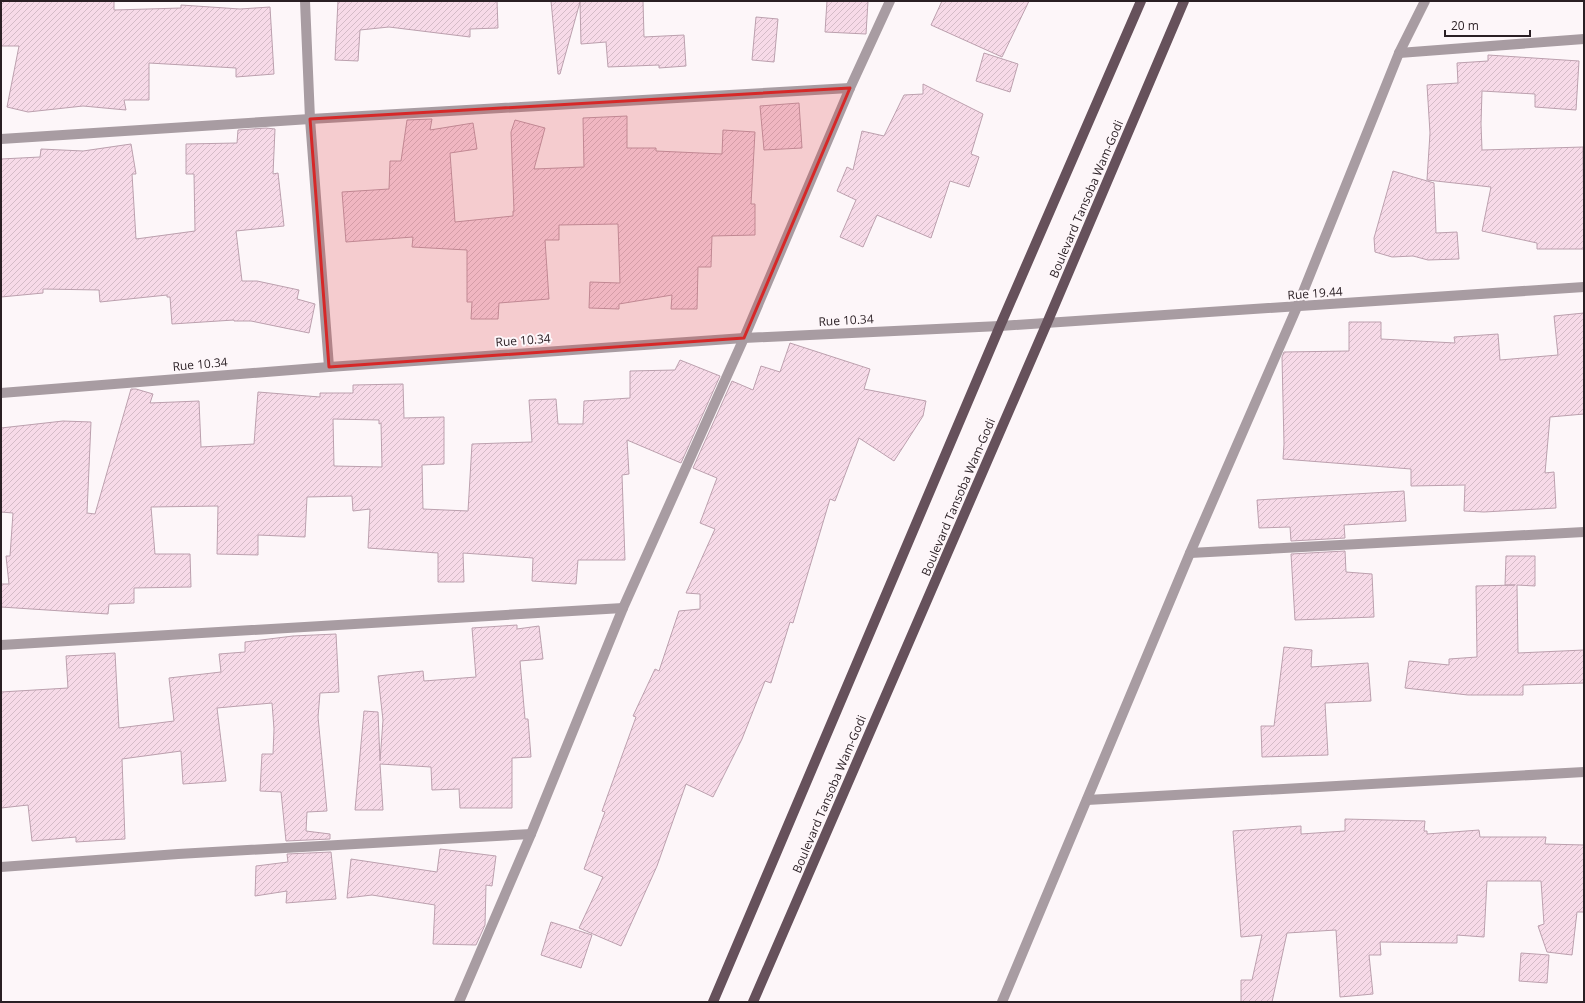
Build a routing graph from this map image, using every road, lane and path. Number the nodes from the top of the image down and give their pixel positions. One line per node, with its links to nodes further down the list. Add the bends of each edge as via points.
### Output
1 (305, 1): 9 (street)
2 (890, 1): 8 (street)
3 (1141, 1): 14 (main road)
4 (1184, 1): 13 (main road, Boulevard Tansoba Wam-Godi)
5 (1425, 1): 7 (street)
6 (1584, 39): 7 (street)
7 (1398, 53): 12 (street)
8 (850, 88): 9 (street); 15 (street)
9 (310, 119): 10 (street); 16 (street)
10 (1, 139)
11 (1584, 287): 12 (street, Rue 19.44)
12 (1297, 307): 13 (street, Rue 19.44); 19 (street)
13 (1047, 323): 14 (street, Rue 10.34); 28 (main road, Boulevard Tansoba Wam-Godi)
14 (1000, 326): 15 (street, Rue 10.34); 27 (main road)
15 (744, 338): 16 (street, Rue 10.34); 20 (street)
16 (329, 367): 17 (street, Rue 10.34)
17 (1, 393)
18 (1584, 532): 19 (street)
19 (1190, 553): 23 (street)
20 (623, 608): 21 (street); 24 (street)
21 (1, 645)
22 (1584, 772): 23 (street)
23 (1087, 800): 29 (street)
24 (531, 834): 25 (street); 26 (street)
25 (1, 867)
26 (459, 1002)
27 (713, 1002)
28 (753, 1002)
29 (1002, 1002)

